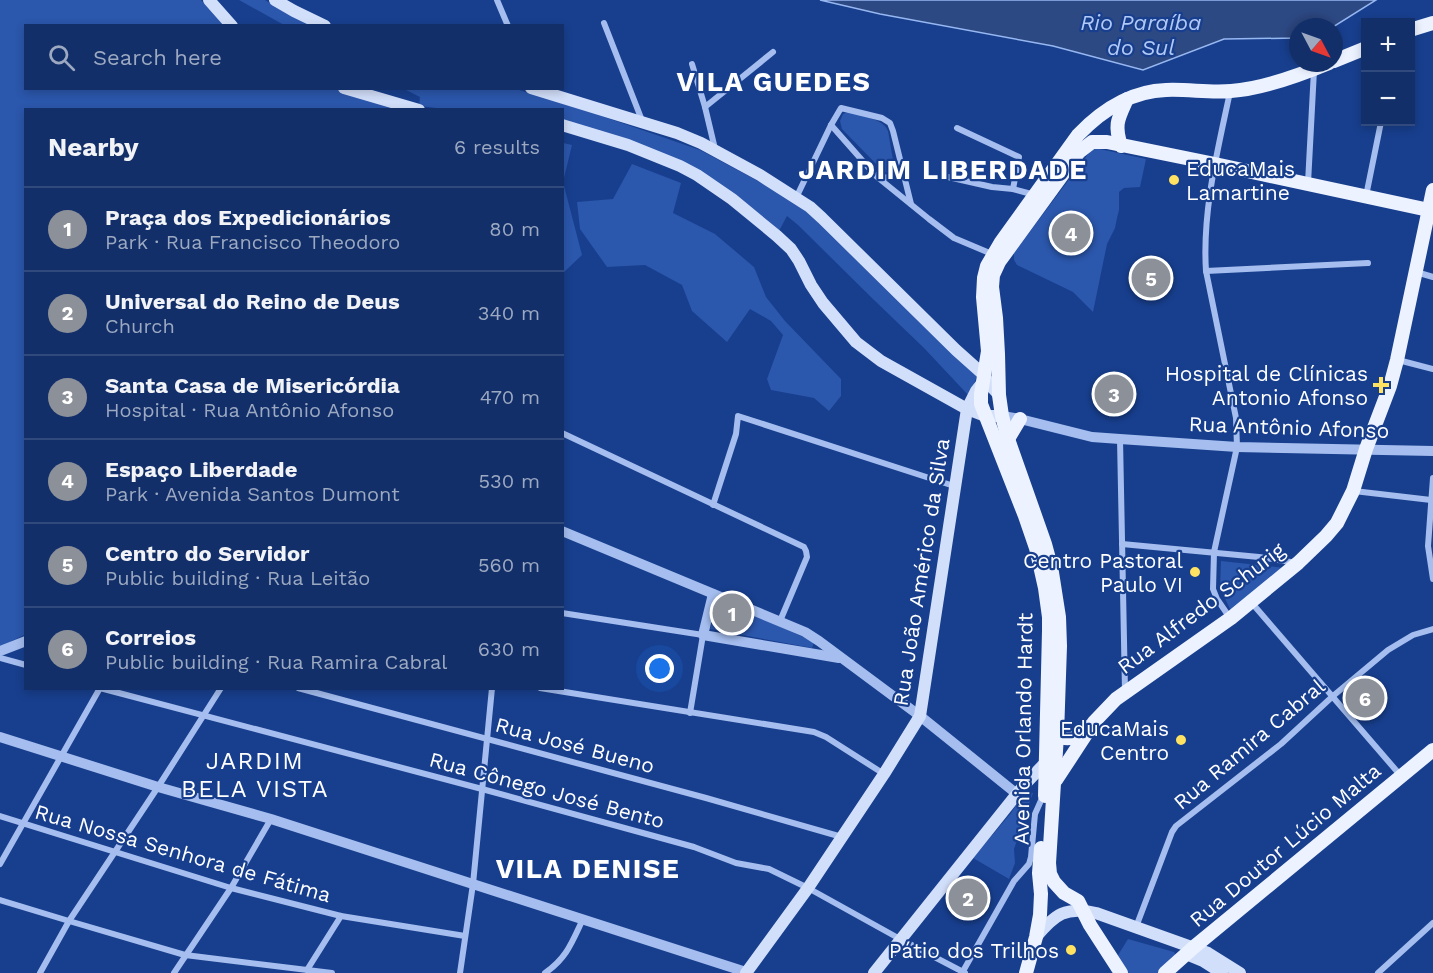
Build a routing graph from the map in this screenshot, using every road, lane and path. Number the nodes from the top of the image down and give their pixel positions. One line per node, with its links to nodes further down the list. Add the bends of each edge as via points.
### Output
1 (209, 0): 5 (main road)
2 (275, 0): 6 (main road)
3 (497, 0): 7 (street)
4 (604, 23): 20 (street)
5 (230, 24)
6 (321, 24)
7 (507, 24)
8 (1361, 50): 10 (main road)
9 (774, 52): 18 (street)
10 (1343, 57)
11 (692, 64): 18 (street)
12 (1304, 72): 16 (main road, Avenida Orlando Hardt)
13 (1314, 72): 31 (street)
14 (351, 90): 19 (main road)
15 (538, 90): 20 (main road)
16 (1230, 92): 17 (main road, Avenida Orlando Hardt, via 1165,90); 27 (street)
17 (1126, 99): 25 (main road, via 1117,125); 34 (main road, Avenida Orlando Hardt, via 1078,135)
18 (705, 107): 26 (street)
19 (412, 108)
20 (643, 123): 26 (main road)
21 (831, 125): 28 (street, via 841,108 890,123); 29 (street); 36 (street)
22 (564, 126): 48 (main road, via 680,166 732,199 791,249 817,295 856,342 881,361)
23 (1380, 126): 35 (street)
24 (957, 128): 32 (street, via 1019,157)
25 (1121, 146): 27 (main road); 47 (main road, Avenida Orlando Hardt, via 1092,142 1078,152 999,262 992,287)
26 (715, 149): 36 (main road)
27 (1215, 164): 31 (main road); 41 (street)
28 (902, 170): 29 (street, via 885,178); 37 (street)
29 (876, 176): 37 (street)
30 (948, 177): 32 (street)
31 (1308, 184): 35 (main road)
32 (1013, 189): 34 (street)
33 (1433, 190): 38 (main road, Rua Alfredo Schurig)
34 (1035, 195): 39 (main road, Avenida Orlando Hardt)
35 (1365, 196): 38 (main road)
36 (796, 198): 46 (main road, via 822,218)
37 (911, 204): 39 (street, via 954,238)
38 (1431, 211): 42 (main road, Rua Alfredo Schurig)
39 (993, 254): 46 (main road, Avenida Orlando Hardt, via 984,278 988,351)
40 (1368, 263): 41 (street)
41 (1206, 271): 55 (street, via 1236,418)
42 (1415, 272): 43 (street); 44 (main road, Rua Alfredo Schurig)
43 (1433, 277)
44 (1397, 360): 45 (street); 56 (main road, Rua Alfredo Schurig)
45 (1433, 369)
46 (984, 379): 47 (main road); 48 (main road, Rua João Américo da Silva); 49 (main road, Avenida Orlando Hardt, via 981,404)
47 (999, 395): 50 (main road, Avenida Orlando Hardt)
48 (967, 409): 49 (main road); 59 (main road, Rua João Américo da Silva)
49 (985, 416): 50 (main road); 99 (main road, Avenida Orlando Hardt, via 1025,516 1045,588 1049,617)
50 (1002, 416): 51 (street, Rua Antônio Afonso); 53 (main road, Avenida Orlando Hardt)
51 (1020, 418): 53 (main road); 54 (street, Rua Antônio Afonso, via 1092,437)
52 (564, 434): 62 (street)
53 (1008, 439): 93 (main road, Avenida Orlando Hardt, via 1045,544 1055,587 1060,646)
54 (1119, 439): 55 (street, Rua Antônio Afonso); 64 (street)
55 (1237, 447): 56 (street, Rua Antônio Afonso); 66 (street)
56 (1366, 449): 57 (street, Rua Antônio Afonso); 60 (main road, Rua Alfredo Schurig)
57 (1433, 451)
58 (1433, 478): 61 (street)
59 (954, 486): 62 (street, via 738,416); 91 (main road, Rua João Américo da Silva)
60 (1353, 491): 61 (street); 67 (main road, Rua Alfredo Schurig, via 1337,523)
61 (1431, 500): 65 (street)
62 (713, 506): 73 (street, via 801,545 806,551 807,557)
63 (564, 532): 69 (street)
64 (1122, 544): 66 (street); 87 (street)
65 (1430, 546): 68 (street)
66 (1214, 552): 67 (street); 72 (street, via 1213,589)
67 (1298, 563): 70 (main road, Rua Alfredo Schurig)
68 (1433, 579)
69 (713, 594): 73 (street); 75 (street)
70 (1251, 602): 72 (main road, Rua Alfredo Schurig); 88 (street)
71 (564, 613): 75 (street)
72 (1231, 618): 87 (main road, Rua Alfredo Schurig)
73 (780, 621): 79 (street, via 805,632)
74 (1433, 629): 88 (street, Rua Ramira Cabral, via 1400,642)
75 (703, 635): 79 (street); 89 (street)
76 (24, 642): 77 (street)
77 (0, 651)
78 (0, 658): 80 (street)
79 (842, 658): 91 (street)
80 (24, 664)
81 (99, 690): 98 (street)
82 (104, 690): 90 (street, Rua Cônego José Bento)
83 (220, 690): 90 (street)
84 (306, 690): 95 (street, Rua José Bueno)
85 (492, 690): 95 (street)
86 (552, 690): 89 (street)
87 (1125, 692): 92 (main road, Rua Alfredo Schurig)
88 (1333, 696): 101 (street); 123 (street, Rua Ramira Cabral, via 1281,744 1173,829)
89 (690, 713): 100 (street, via 814,732)
90 (204, 715): 102 (street); 104 (street, Rua Cônego José Bento)
91 (920, 716): 100 (main road, Rua João Américo da Silva); 105 (street)
92 (1094, 722): 93 (main road, via 1069,739); 103 (main road, Rua Alfredo Schurig)
93 (1057, 735): 97 (main road, Avenida Orlando Hardt)
94 (0, 737): 98 (street)
95 (487, 738): 104 (street); 109 (street, Rua José Bueno)
96 (1433, 750): 101 (main road, Rua Doutor Lúcio Malta)
97 (1057, 753): 99 (main road); 103 (main road, Avenida Orlando Hardt)
98 (62, 757): 102 (street); 108 (street)
99 (1045, 762): 103 (main road, Avenida Orlando Hardt); 105 (main road)
100 (884, 774): 109 (main road, Rua João Américo da Silva)
101 (1401, 776): 128 (main road, Rua Doutor Lúcio Malta)
102 (158, 787): 107 (street); 110 (street)
103 (1050, 787): 112 (main road, Avenida Orlando Hardt); 113 (street, via 1035,814 1029,864); 118 (main road, Avenida Orlando Hardt, via 1050,874)
104 (482, 789): 114 (street); 116 (street, Rua Cônego José Bento, via 693,847 736,863 769,868)
105 (1017, 794): 126 (main road)
106 (0, 816): 108 (street, Rua Nossa Senhora de Fátima)
107 (271, 819): 114 (street); 115 (street)
108 (23, 823): 110 (street, Rua Nossa Senhora de Fátima); 111 (street)
109 (842, 837): 116 (main road, Rua João Américo da Silva)
110 (115, 853): 115 (street, Rua Nossa Senhora de Fátima); 121 (street)
111 (0, 864)
112 (1039, 873): 113 (street, via 1031,872); 125 (main road, Avenida Orlando Hardt, via 1041,904)
113 (1014, 881): 138 (street)
114 (473, 884): 120 (street); 124 (street)
115 (231, 888): 119 (street, Rua Nossa Senhora de Fátima); 129 (street)
116 (808, 888): 126 (street, Rua Cônego José Bento); 131 (main road, Rua João Américo da Silva)
117 (0, 900): 121 (street)
118 (1082, 910): 123 (main road); 125 (main road, via 1058,916); 141 (main road, Avenida Orlando Hardt)
119 (340, 916): 124 (street, Rua Nossa Senhora de Fátima); 130 (street)
120 (583, 919): 131 (street); 136 (street, via 566,953)
121 (69, 921): 129 (street); 132 (street)
122 (1433, 923): 145 (street)
123 (1136, 927): 128 (main road, via 1168,938)
124 (465, 936): 135 (street)
125 (1036, 937): 127 (main road, Avenida Orlando Hardt)
126 (900, 939): 137 (main road); 138 (street, Rua Cônego José Bento)
127 (1033, 951): 139 (main road); 140 (main road)
128 (1188, 953): 142 (main road, Rua Doutor Lúcio Malta); 143 (main road); 144 (main road, via 1208,953)
129 (186, 955): 130 (street); 133 (street)
130 (306, 971): 134 (street)
131 (746, 972)
132 (40, 973)
133 (174, 973)
134 (332, 973)
135 (460, 973)
136 (545, 973)
137 (874, 973)
138 (963, 973)
139 (1026, 973)
140 (1032, 973)
141 (1121, 973)
142 (1165, 973)
143 (1222, 973)
144 (1240, 973)
145 (1378, 973)

